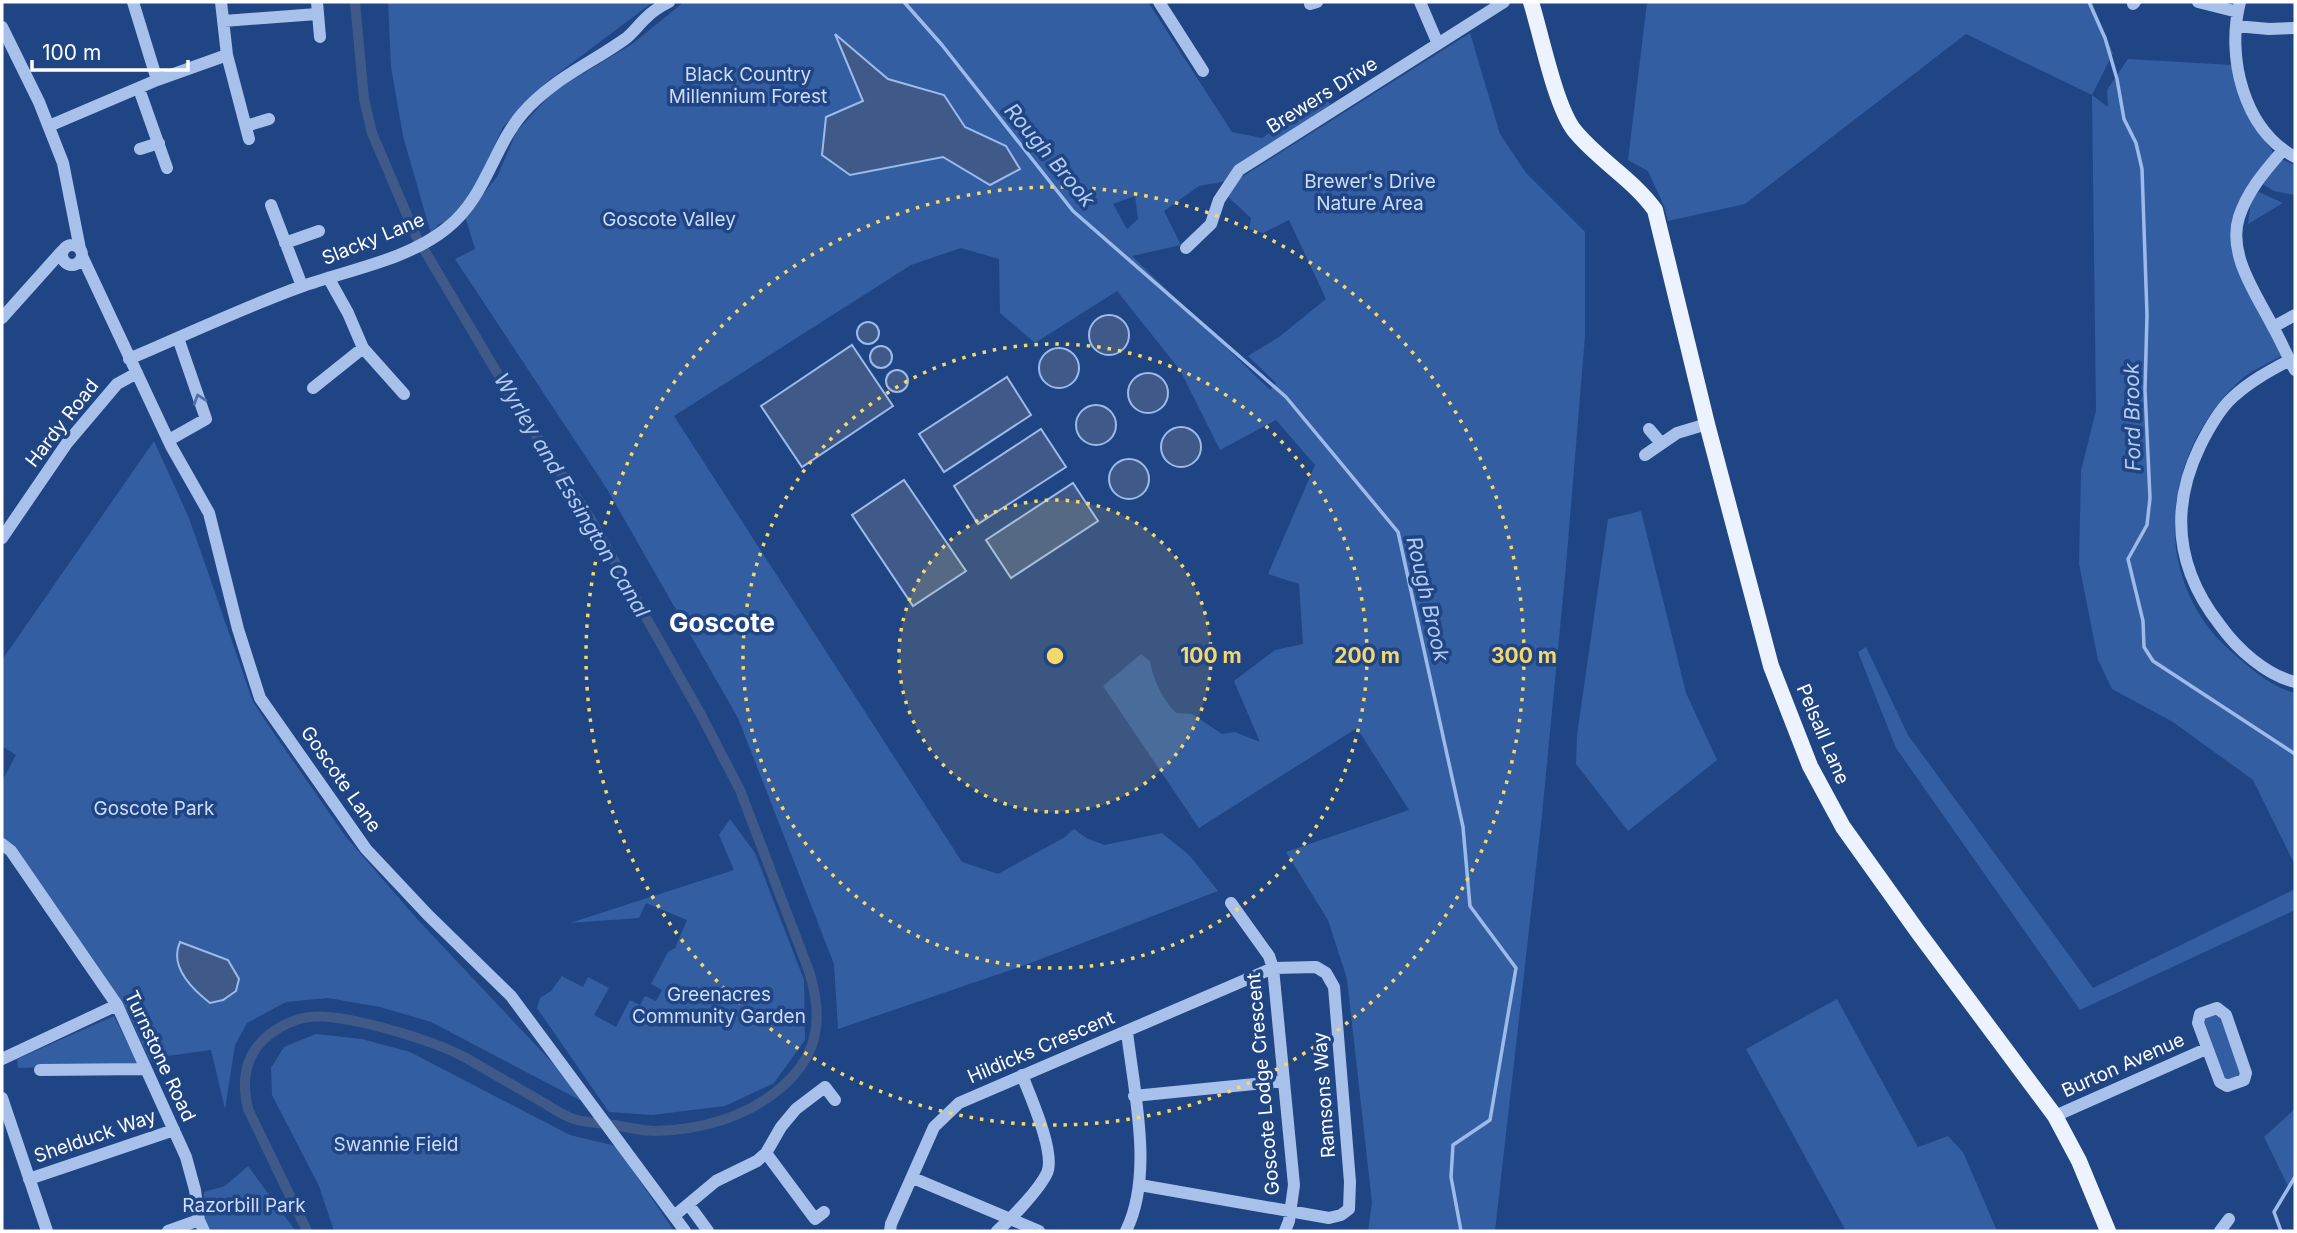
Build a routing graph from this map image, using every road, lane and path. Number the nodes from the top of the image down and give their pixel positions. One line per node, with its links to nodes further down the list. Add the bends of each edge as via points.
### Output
1 (133, 2): 19 (street)
2 (221, 2): 11 (street)
3 (669, 2): 33 (street, Slacky Lane, via 649,14 628,37 553,83 521,115 474,198 455,221 413,248)
4 (1158, 2): 18 (street)
5 (1420, 2): 16 (street)
6 (1504, 2): 16 (street, Brewers Drive)
7 (1531, 2): 45 (main road, Pelsall Lane, via 1572,128 1656,210)
8 (2198, 2): 9 (street)
9 (2239, 7): 12 (street)
10 (317, 8): 11 (street); 15 (street)
11 (224, 21): 17 (street)
12 (2236, 26): 14 (street); 25 (street, via 2236,56 2252,114)
13 (2, 27): 22 (street)
14 (2295, 28)
15 (320, 37)
16 (1438, 44): 31 (street, Brewers Drive, via 1239,170 1219,200 1211,223)
17 (227, 55): 19 (street); 21 (street, via 247,132)
18 (1203, 71)
19 (157, 80): 20 (street)
20 (139, 89): 22 (street); 23 (street)
21 (269, 119)
22 (49, 126): 32 (street, via 67,180)
23 (159, 143): 24 (street); 27 (street)
24 (140, 149)
25 (2283, 150): 26 (street); 37 (street, via 2255,183 2238,220 2237,234 2247,277)
26 (2295, 157)
27 (167, 168)
28 (271, 205): 30 (street)
29 (319, 231): 30 (street)
30 (285, 243): 34 (street)
31 (1186, 248)
32 (72, 255): 36 (street, via 50,262); 40 (street, Goscote Lane, via 92,276)
33 (329, 279): 34 (street, Slacky Lane); 39 (street)
34 (302, 286): 38 (street, Slacky Lane)
35 (2295, 315): 37 (street)
36 (2, 318)
37 (2273, 327): 41 (street)
38 (178, 338): 40 (street, Slacky Lane); 47 (street, one-way to 38, via 206,419)
39 (363, 348): 43 (street); 44 (street)
40 (129, 359): 42 (street, Goscote Lane)
41 (2292, 365): 51 (street, via 2252,381 2229,400 2207,432 2190,467 2182,499 2181,539 2190,578 2231,640 2264,667)
42 (137, 373): 47 (street, Goscote Lane); 50 (street, Hardy Road, via 117,384 67,443)
43 (313, 388)
44 (404, 394)
45 (1707, 424): 48 (street); 66 (main road, Pelsall Lane, via 1772,666 1810,766 1843,827)
46 (1650, 429): 48 (street)
47 (169, 440): 75 (street, Goscote Lane, via 209,513 260,698 366,849 511,996)
48 (1660, 442): 49 (street)
49 (1645, 455)
50 (2, 538)
51 (2295, 682)
52 (2, 844): 55 (street, Turnstone Road)
53 (1231, 903): 54 (street, Goscote Lodge Crescent)
54 (1273, 968): 56 (street, Hildicks Crescent); 62 (street, Goscote Lodge Crescent); 74 (street, Ramsons Way, via 1315,967 1334,987 1350,1182 1349,1209 1341,1216 1329,1219)
55 (117, 1005): 58 (street); 59 (street, Turnstone Road)
56 (1126, 1032): 61 (street, Hildicks Crescent); 63 (street)
57 (2206, 1049): 57 (street, Burton Avenue, via 2198,1019 2200,1014 2220,1009 2246,1073 2244,1080 2227,1086 2220,1082); 66 (street, Burton Avenue)
58 (2, 1059)
59 (146, 1069): 60 (street); 67 (street, Turnstone Road)
60 (40, 1070)
61 (1022, 1075): 69 (street, Hildicks Crescent, via 945,1114 934,1127); 76 (street, via 1043,1131 1048,1172)
62 (1284, 1081): 63 (street); 74 (street, Goscote Lodge Crescent, via 1294,1185)
63 (1134, 1096): 71 (street)
64 (2, 1098): 70 (street)
65 (835, 1100): 68 (street, via 825,1087 814,1094 781,1127)
66 (2055, 1116): 88 (main road, Pelsall Lane)
67 (174, 1130): 70 (street, Shelduck Way); 78 (street, Turnstone Road, via 186,1157)
68 (766, 1153): 72 (street, via 716,1181); 73 (street, via 815,1219)
69 (913, 1178): 76 (street); 83 (street, Hildicks Crescent)
70 (29, 1179): 79 (street)
71 (1140, 1185): 74 (street, Ramsons Way); 86 (street)
72 (689, 1205): 75 (street); 82 (street)
73 (824, 1212)
74 (1291, 1212): 87 (street, Goscote Lodge Crescent)
75 (674, 1216): 81 (street, Goscote Lane)
76 (1011, 1219): 84 (street); 85 (street)
77 (2229, 1219): 89 (street)
78 (201, 1226): 80 (street)
79 (47, 1231)
80 (168, 1231)
81 (685, 1231)
82 (708, 1231)
83 (890, 1231)
84 (997, 1231)
85 (1039, 1231)
86 (1126, 1231)
87 (1285, 1231)
88 (2108, 1231)
89 (2220, 1231)

